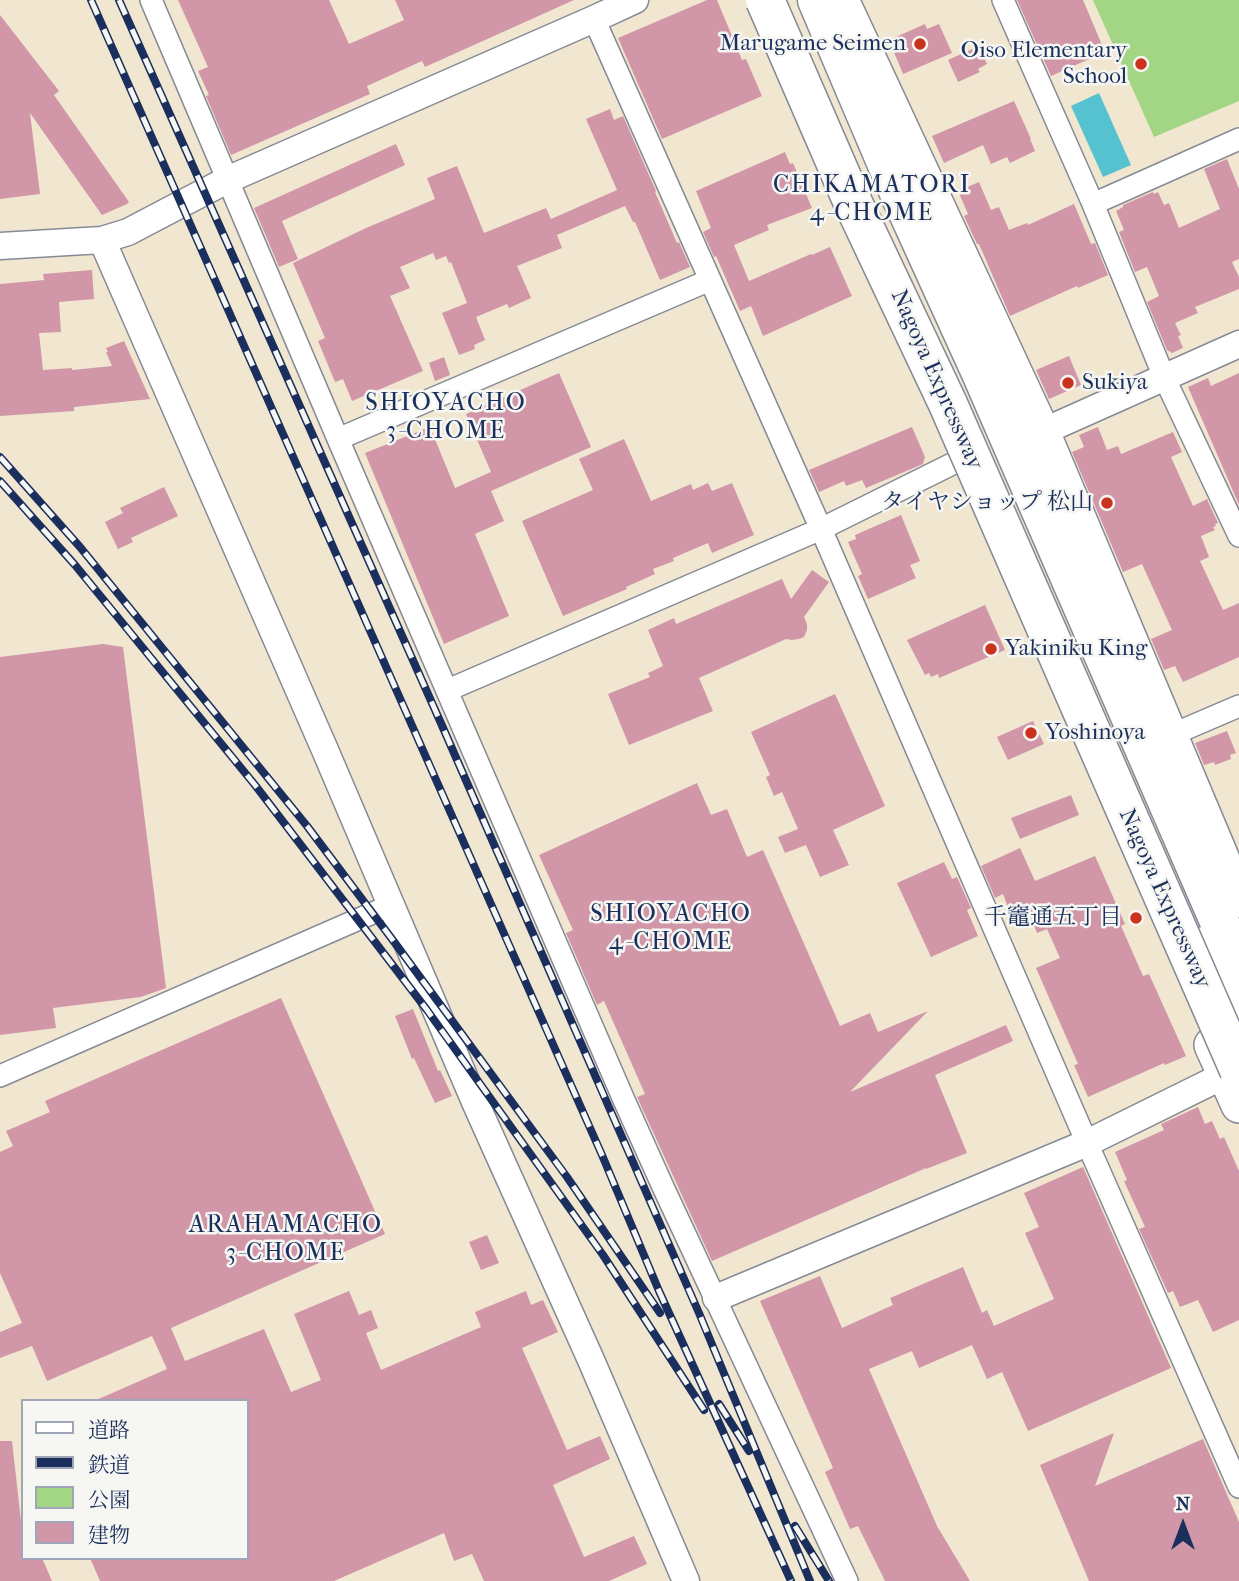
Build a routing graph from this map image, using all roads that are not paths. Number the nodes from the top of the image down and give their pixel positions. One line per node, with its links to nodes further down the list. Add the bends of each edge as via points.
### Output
1 (151, 0): 12 (street)
2 (635, 0): 9 (street)
3 (749, 0): 22 (highway)
4 (765, 0): 19 (highway, Nagoya Expressway, bridge, via 854,205)
5 (791, 0): 10 (highway, via 822,71)
6 (817, 0): 10 (highway, Nagoya Expressway)
7 (841, 0): 20 (highway)
8 (1003, 0): 13 (street)
9 (594, 19): 12 (street); 16 (street)
10 (859, 101): 30 (highway, Nagoya Expressway)
11 (1239, 139): 13 (street)
12 (227, 180): 14 (street, via 128,232); 21 (street)
13 (1093, 204): 18 (street)
14 (102, 240): 15 (street); 29 (street)
15 (0, 246)
16 (710, 280): 21 (street); 23 (street)
17 (1239, 344): 18 (street)
18 (1164, 377): 20 (street); 24 (street)
19 (948, 404): 31 (highway, bridge, via 1094,695); 32 (highway, Nagoya Expressway, bridge)
20 (1042, 432): 27 (highway)
21 (338, 439): 25 (street)
22 (954, 463): 23 (street); 32 (highway)
23 (821, 529): 25 (street); 35 (street)
24 (1239, 534)
25 (448, 690): 36 (street, via 624,1100)
26 (1239, 706): 27 (street)
27 (1169, 736): 28 (highway)
28 (1239, 900)
29 (391, 905): 33 (street); 39 (street)
30 (1239, 967)
31 (1239, 1017)
32 (1234, 1071): 34 (highway); 35 (street)
33 (0, 1076)
34 (1239, 1105)
35 (1087, 1143): 36 (street); 37 (street)
36 (716, 1298): 40 (street)
37 (1229, 1439): 38 (street)
38 (1239, 1487)
39 (686, 1581)
40 (847, 1581)

